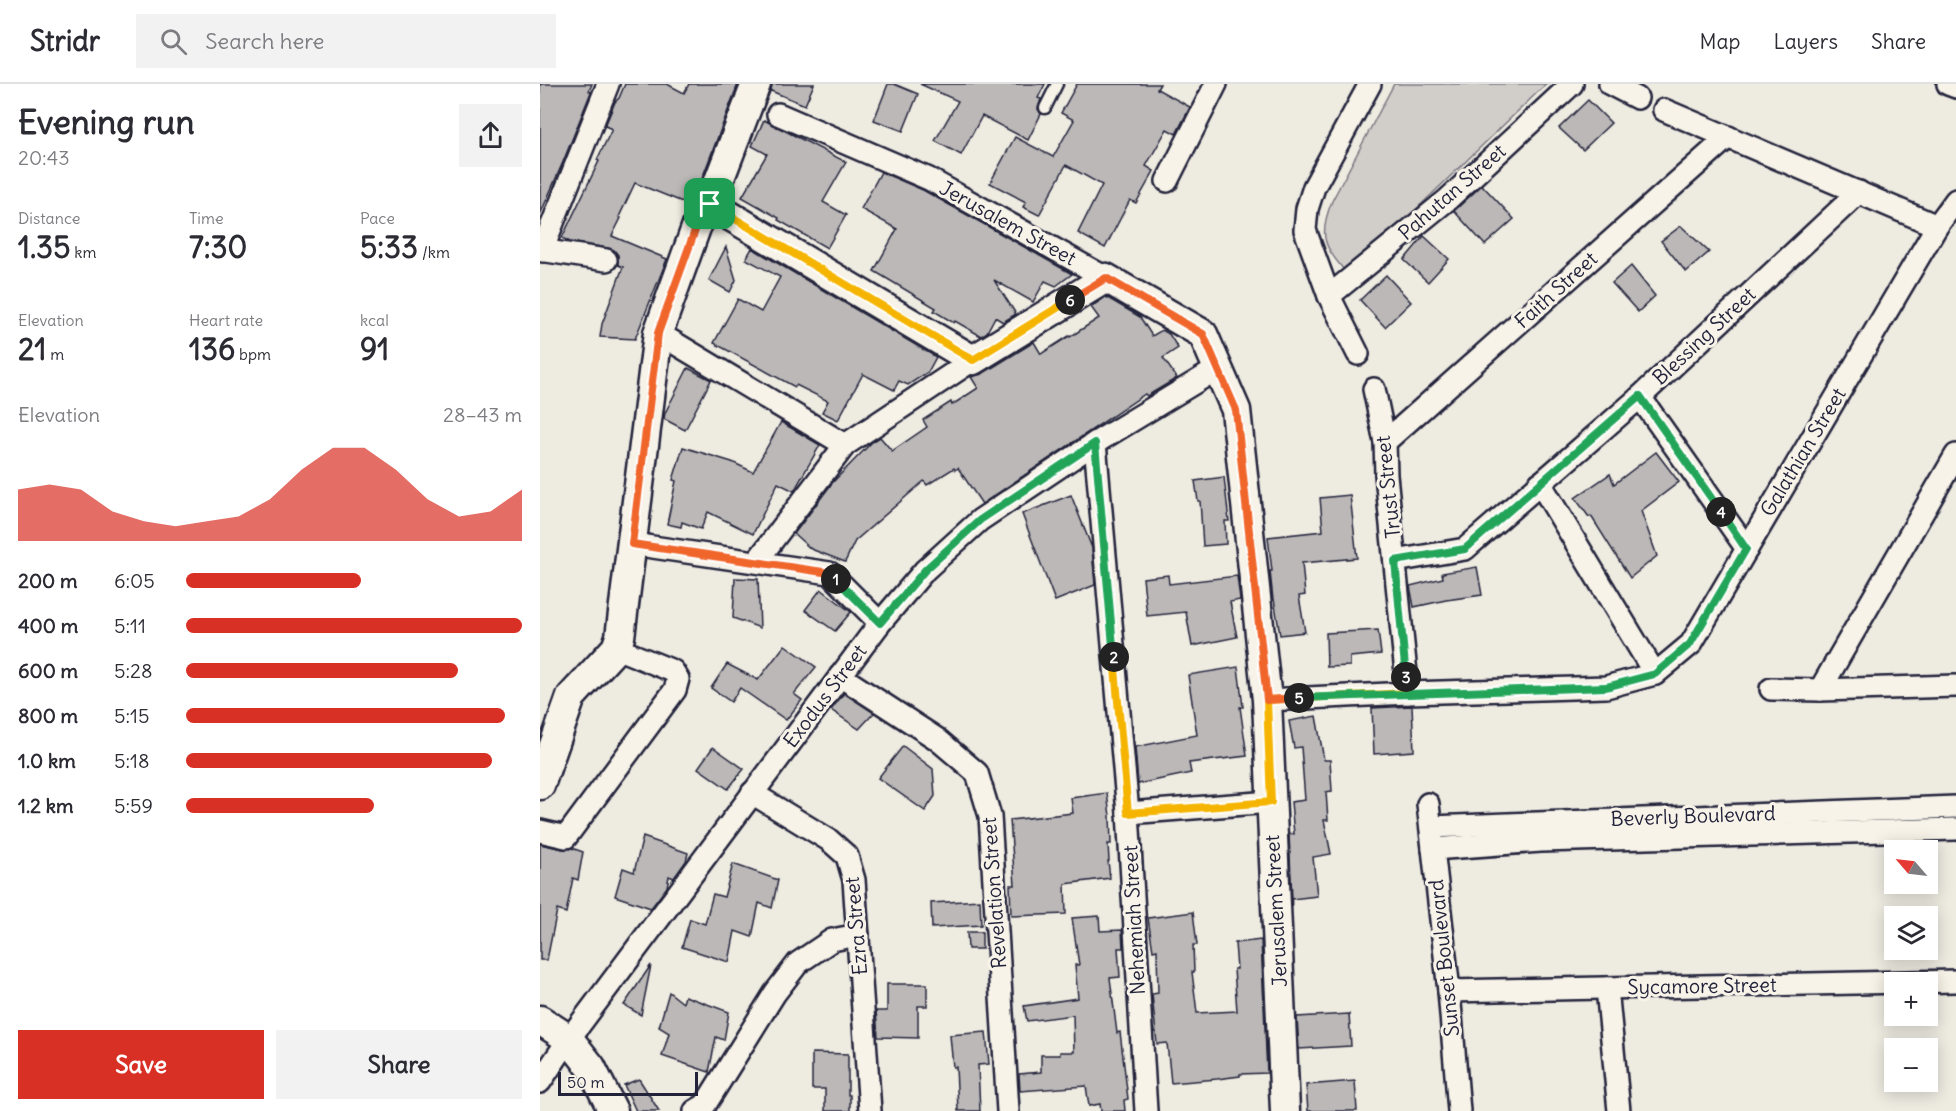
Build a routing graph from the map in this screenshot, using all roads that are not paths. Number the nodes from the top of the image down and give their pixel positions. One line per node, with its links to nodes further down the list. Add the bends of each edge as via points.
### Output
1 (608, 84): 20 (street)
2 (756, 84): 18 (street)
3 (1057, 84): 11 (lane)
4 (1370, 84): 23 (street, via 1314,187 1307,209 1305,230)
5 (1572, 84): 23 (street, Pahutan Street, via 1447,200)
6 (1610, 84): 10 (street)
7 (1948, 84): 9 (street)
8 (1212, 85): 15 (street)
9 (1956, 87)
10 (1637, 98)
11 (1045, 108)
12 (1664, 110): 14 (street)
13 (778, 114): 22 (street, Jerusalem Street, via 929,179)
14 (1728, 137): 16 (street); 30 (street, Faith Street)
15 (1167, 182)
16 (1859, 192): 19 (street); 29 (street, Blessing Street)
17 (1956, 200): 19 (street, Galathian Street)
18 (710, 204): 24 (street, via 697,225); 26 (street)
19 (1937, 226): 36 (street, Galathian Street)
20 (542, 250): 21 (street)
21 (606, 261)
22 (1106, 278): 26 (street); 27 (street, Jerusalem Street, via 1203,334)
23 (1329, 296): 25 (street)
24 (658, 333): 32 (street); 35 (street)
25 (1358, 354)
26 (973, 360): 32 (street)
27 (1218, 369): 31 (street, Exodus Street); 47 (street, Jerusalem Street, via 1236,410)
28 (1374, 389): 30 (street, Trust Street)
29 (1640, 396): 34 (street, Blessing Street); 36 (street)
30 (1385, 442): 38 (street, Trust Street)
31 (1095, 443): 39 (street, Exodus Street, via 980,520 925,570); 53 (street, Nehemiah Street)
32 (845, 445): 37 (street)
33 (1956, 455): 45 (street)
34 (1540, 483): 38 (street, Blessing Street, via 1465,549); 41 (street)
35 (632, 544): 37 (street); 40 (street)
36 (1746, 549): 41 (street, Galathian Street, via 1690,644)
37 (757, 561): 39 (street, via 830,573)
38 (1395, 561): 46 (street, Trust Street)
39 (880, 623): 42 (street, Exodus Street)
40 (616, 648): 48 (street, via 571,697); 56 (street, via 673,671 678,679 675,690 566,837)
41 (1655, 674): 46 (street, Galathian Street, via 1606,687)
42 (840, 676): 49 (street, Exodus Street); 68 (street, Revelation Street, via 937,739 977,773 990,816)
43 (1956, 686): 45 (street)
44 (1771, 689): 45 (street)
45 (1820, 690)
46 (1408, 693): 47 (street, Galathian Street)
47 (1267, 700): 50 (street, Jerusalem Street)
48 (540, 785)
49 (752, 793): 58 (street, Ezra Street, via 829,840 847,856 855,880); 63 (street, Exodus Street)
50 (1271, 802): 53 (street); 70 (street, Jerusalem Street)
51 (1428, 804): 54 (street, Sunset Boulevard)
52 (1956, 807): 54 (street, Beverly Boulevard)
53 (1128, 813): 69 (street, Nehemiah Street)
54 (1431, 826): 57 (street, Sunset Boulevard)
55 (1956, 829): 57 (street, Beverly Boulevard, via 1541,841)
56 (540, 831)
57 (1433, 849): 61 (street, Sunset Boulevard)
58 (858, 935): 65 (street, via 832,940 798,963); 67 (street, Ezra Street)
59 (1956, 981): 60 (street, Sycamore Street)
60 (1607, 988): 61 (street, Sycamore Street); 72 (street)
61 (1449, 991): 71 (street, Sunset Boulevard)
62 (540, 1020): 63 (street)
63 (568, 1039): 64 (street, Exodus Street); 66 (street, via 591,1067)
64 (540, 1082)
65 (702, 1109)
66 (613, 1111)
67 (870, 1111)
68 (1008, 1111)
69 (1146, 1111)
70 (1285, 1111)
71 (1459, 1111)
72 (1619, 1111)

